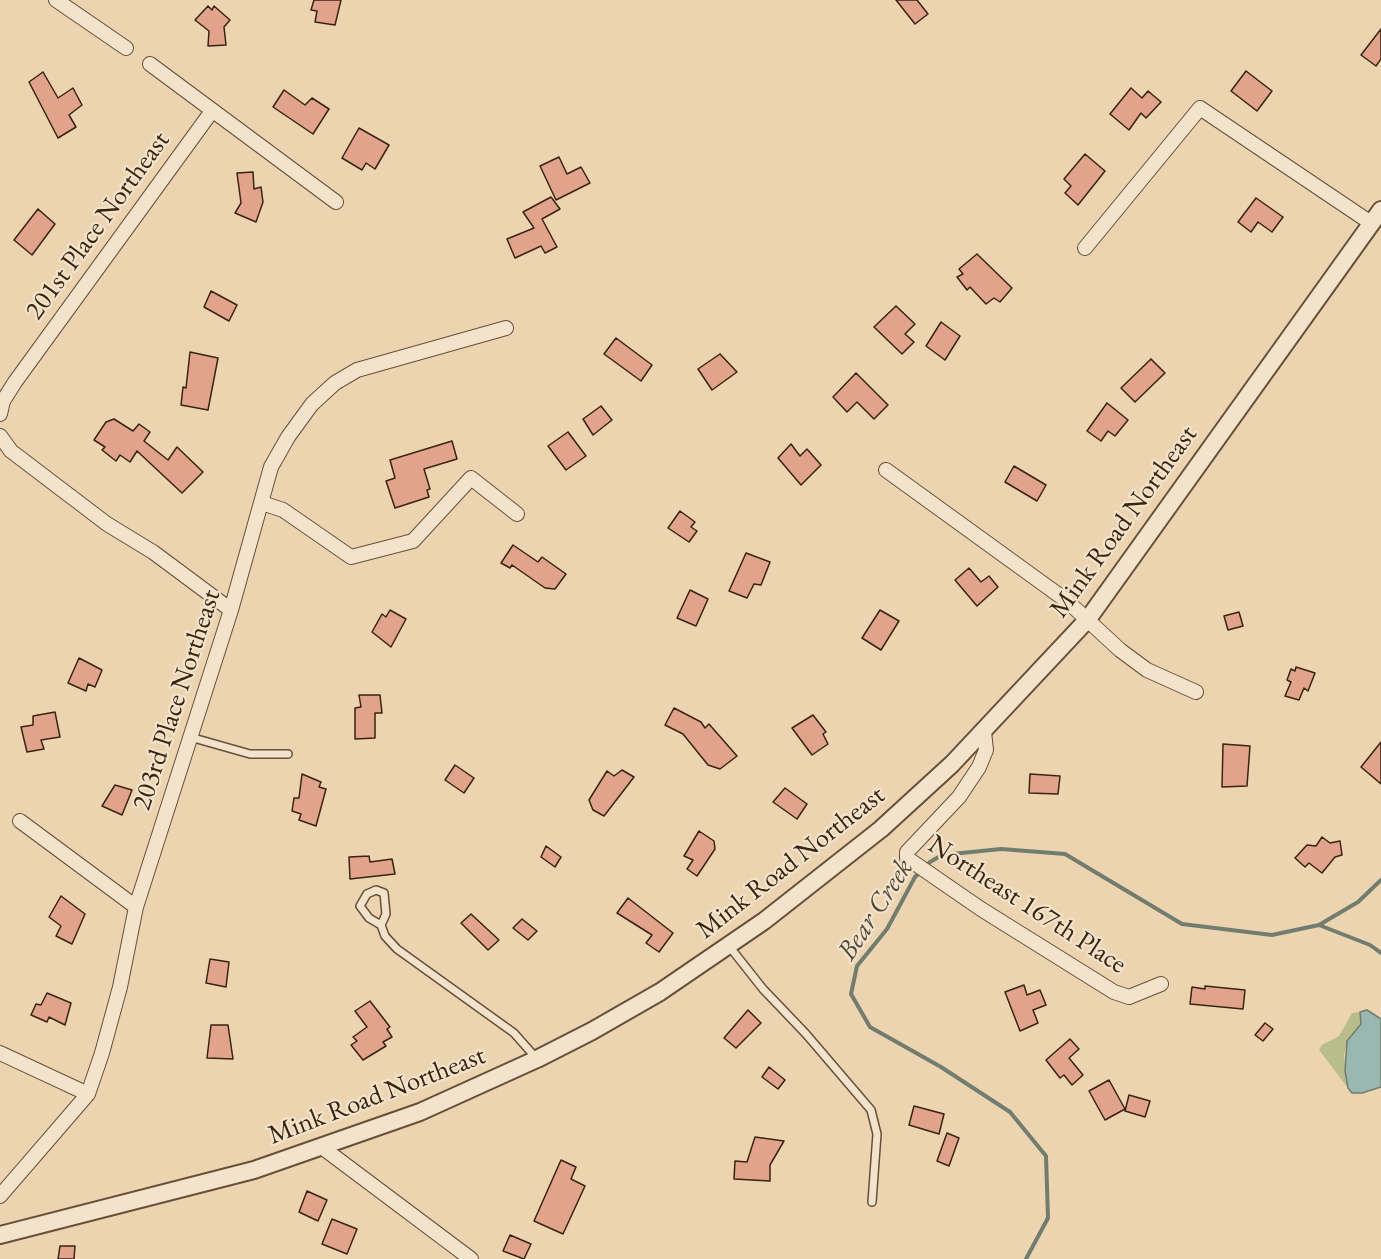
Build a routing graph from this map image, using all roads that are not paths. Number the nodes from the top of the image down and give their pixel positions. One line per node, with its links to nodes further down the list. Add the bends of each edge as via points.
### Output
1 (56, 0): 2 (street)
2 (126, 48)
3 (150, 64): 4 (street)
4 (212, 111): 5 (street); 9 (street, 201st Place Northeast)
5 (336, 202)
6 (1376, 217): 7 (street, via 1200,108); 15 (street, Mink Road Northeast)
7 (1085, 248)
8 (506, 328): 12 (street, 203rd Place Northeast, via 357,370 335,383 312,404 288,437 271,467)
9 (1, 407)
10 (0, 436): 14 (street, via 10,451)
11 (886, 470): 15 (street)
12 (262, 503): 13 (street, via 283,510 351,557 413,541 471,478); 14 (street, 203rd Place Northeast)
13 (517, 514)
14 (231, 610): 18 (street, 203rd Place Northeast)
15 (1088, 620): 16 (street, via 1147,670); 17 (street, Mink Road Northeast)
16 (1196, 692)
17 (984, 732): 23 (street, Mink Road Northeast, via 881,829); 24 (street, Northeast 167th Place, via 986,750 979,767 959,797 907,852 907,858 1114,992 1129,997)
18 (190, 737): 19 (lane, via 250,754); 21 (street, 203rd Place Northeast)
19 (288, 754)
20 (20, 821): 21 (street)
21 (136, 907): 27 (street, 203rd Place Northeast, via 120,987)
22 (381, 925): 22 (lane, via 360,906 367,894 376,890 384,893 386,914); 26 (lane, via 397,949 514,1033)
23 (729, 946): 26 (street, Mink Road Northeast, via 660,992); 30 (lane, via 871,1110 877,1134)
24 (1161, 984)
25 (0, 1053): 27 (street)
26 (537, 1059): 28 (street, Mink Road Northeast, via 429,1109)
27 (88, 1094): 29 (street, 203rd Place Northeast)
28 (323, 1148): 31 (street, Mink Road Northeast, via 254,1170); 32 (street)
29 (0, 1196)
30 (872, 1202)
31 (0, 1235)
32 (471, 1259)

